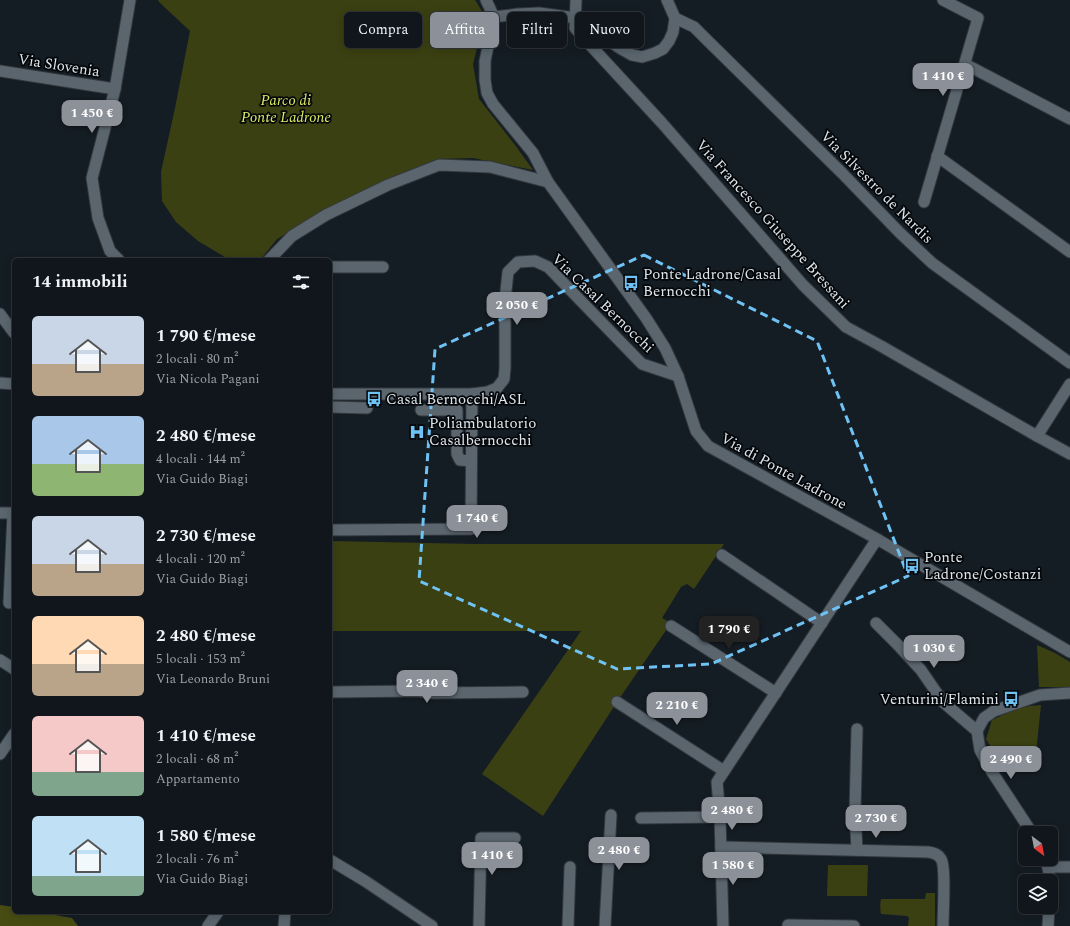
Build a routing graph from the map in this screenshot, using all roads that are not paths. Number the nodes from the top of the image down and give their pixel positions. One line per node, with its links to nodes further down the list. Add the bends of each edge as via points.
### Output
1 (130, 0): 16 (street)
2 (486, 0): 6 (street)
3 (576, 0): 7 (street, Via Francesco Giuseppe Bressani)
4 (667, 0): 10 (street)
5 (943, 0): 14 (street, via 978,18)
6 (492, 12)
7 (576, 12)
8 (499, 16): 9 (street, via 539,13)
9 (575, 18)
10 (675, 18): 13 (street, via 673,32 663,49 642,57); 28 (street, Via Silvestro de Nardis, via 694,27 932,263)
11 (488, 48): 19 (street, Via di Ponte Ladrone, via 485,61 487,93 533,153)
12 (593, 48): 38 (street, Via Francesco Giuseppe Bressani, via 803,285 846,327)
13 (619, 48)
14 (965, 64): 17 (street); 18 (street)
15 (0, 71): 16 (street, Via Slovenia)
16 (114, 88): 22 (street, via 92,178 98,218 110,251)
17 (1070, 119)
18 (937, 156): 20 (street); 21 (street)
19 (548, 182): 23 (street, via 490,167 439,165 388,185 326,215 292,236); 29 (street, Via di Ponte Ladrone, via 646,318 665,348)
20 (924, 202)
21 (1070, 252)
22 (117, 258)
23 (272, 258)
24 (332, 267): 25 (street)
25 (383, 267)
26 (0, 314): 27 (street)
27 (12, 330)
28 (1070, 363)
29 (678, 376): 34 (street, Via Casal Bernocchi, via 642,364 548,267 535,261 518,262 508,272 504,379 497,388); 44 (street, Via di Ponte Ladrone, via 696,431 708,446)
30 (0, 383): 31 (street)
31 (12, 384)
32 (1070, 384): 38 (street)
33 (332, 394): 34 (street, Via Casal Bernocchi)
34 (472, 394): 40 (street)
35 (332, 408): 36 (street)
36 (367, 408)
37 (421, 410): 40 (street, via 457,410 457,454 460,460)
38 (1037, 436): 39 (street, Via Francesco Giuseppe Bressani)
39 (1070, 454)
40 (471, 461): 43 (street, via 471,529)
41 (0, 512): 42 (street)
42 (12, 513)
43 (332, 530)
44 (877, 539): 48 (street); 51 (street, Via di Ponte Ladrone)
45 (12, 549): 47 (street)
46 (722, 555): 48 (street)
47 (9, 604)
48 (822, 622): 56 (street)
49 (876, 623): 60 (street, via 921,670 943,702)
50 (671, 626): 56 (street)
51 (1070, 652)
52 (0, 660): 53 (street)
53 (12, 668)
54 (332, 692): 55 (street)
55 (523, 692)
56 (776, 693): 63 (street)
57 (1070, 693): 60 (street, via 1040,695 994,711 984,718)
58 (617, 702): 63 (street)
59 (857, 729): 70 (street)
60 (977, 731): 67 (street, via 980,750)
61 (12, 737): 62 (street)
62 (0, 754)
63 (724, 771): 65 (street, via 717,782)
64 (611, 815): 83 (street)
65 (720, 817): 66 (street); 69 (street)
66 (641, 818)
67 (1027, 826)
68 (515, 838): 81 (street, via 481,838)
69 (721, 847): 70 (street); 84 (street)
70 (857, 850): 87 (street, via 937,854 942,860 944,871)
71 (332, 861): 80 (street)
72 (1058, 865): 74 (street)
73 (570, 867): 82 (street)
74 (1070, 867)
75 (217, 914): 78 (street)
76 (285, 914): 79 (street)
77 (1049, 914): 88 (street)
78 (208, 926)
79 (284, 926)
80 (432, 926)
81 (479, 926)
82 (568, 926)
83 (605, 926)
84 (723, 926)
85 (788, 926): 86 (street)
86 (854, 926)
87 (943, 926)
88 (1048, 926)

